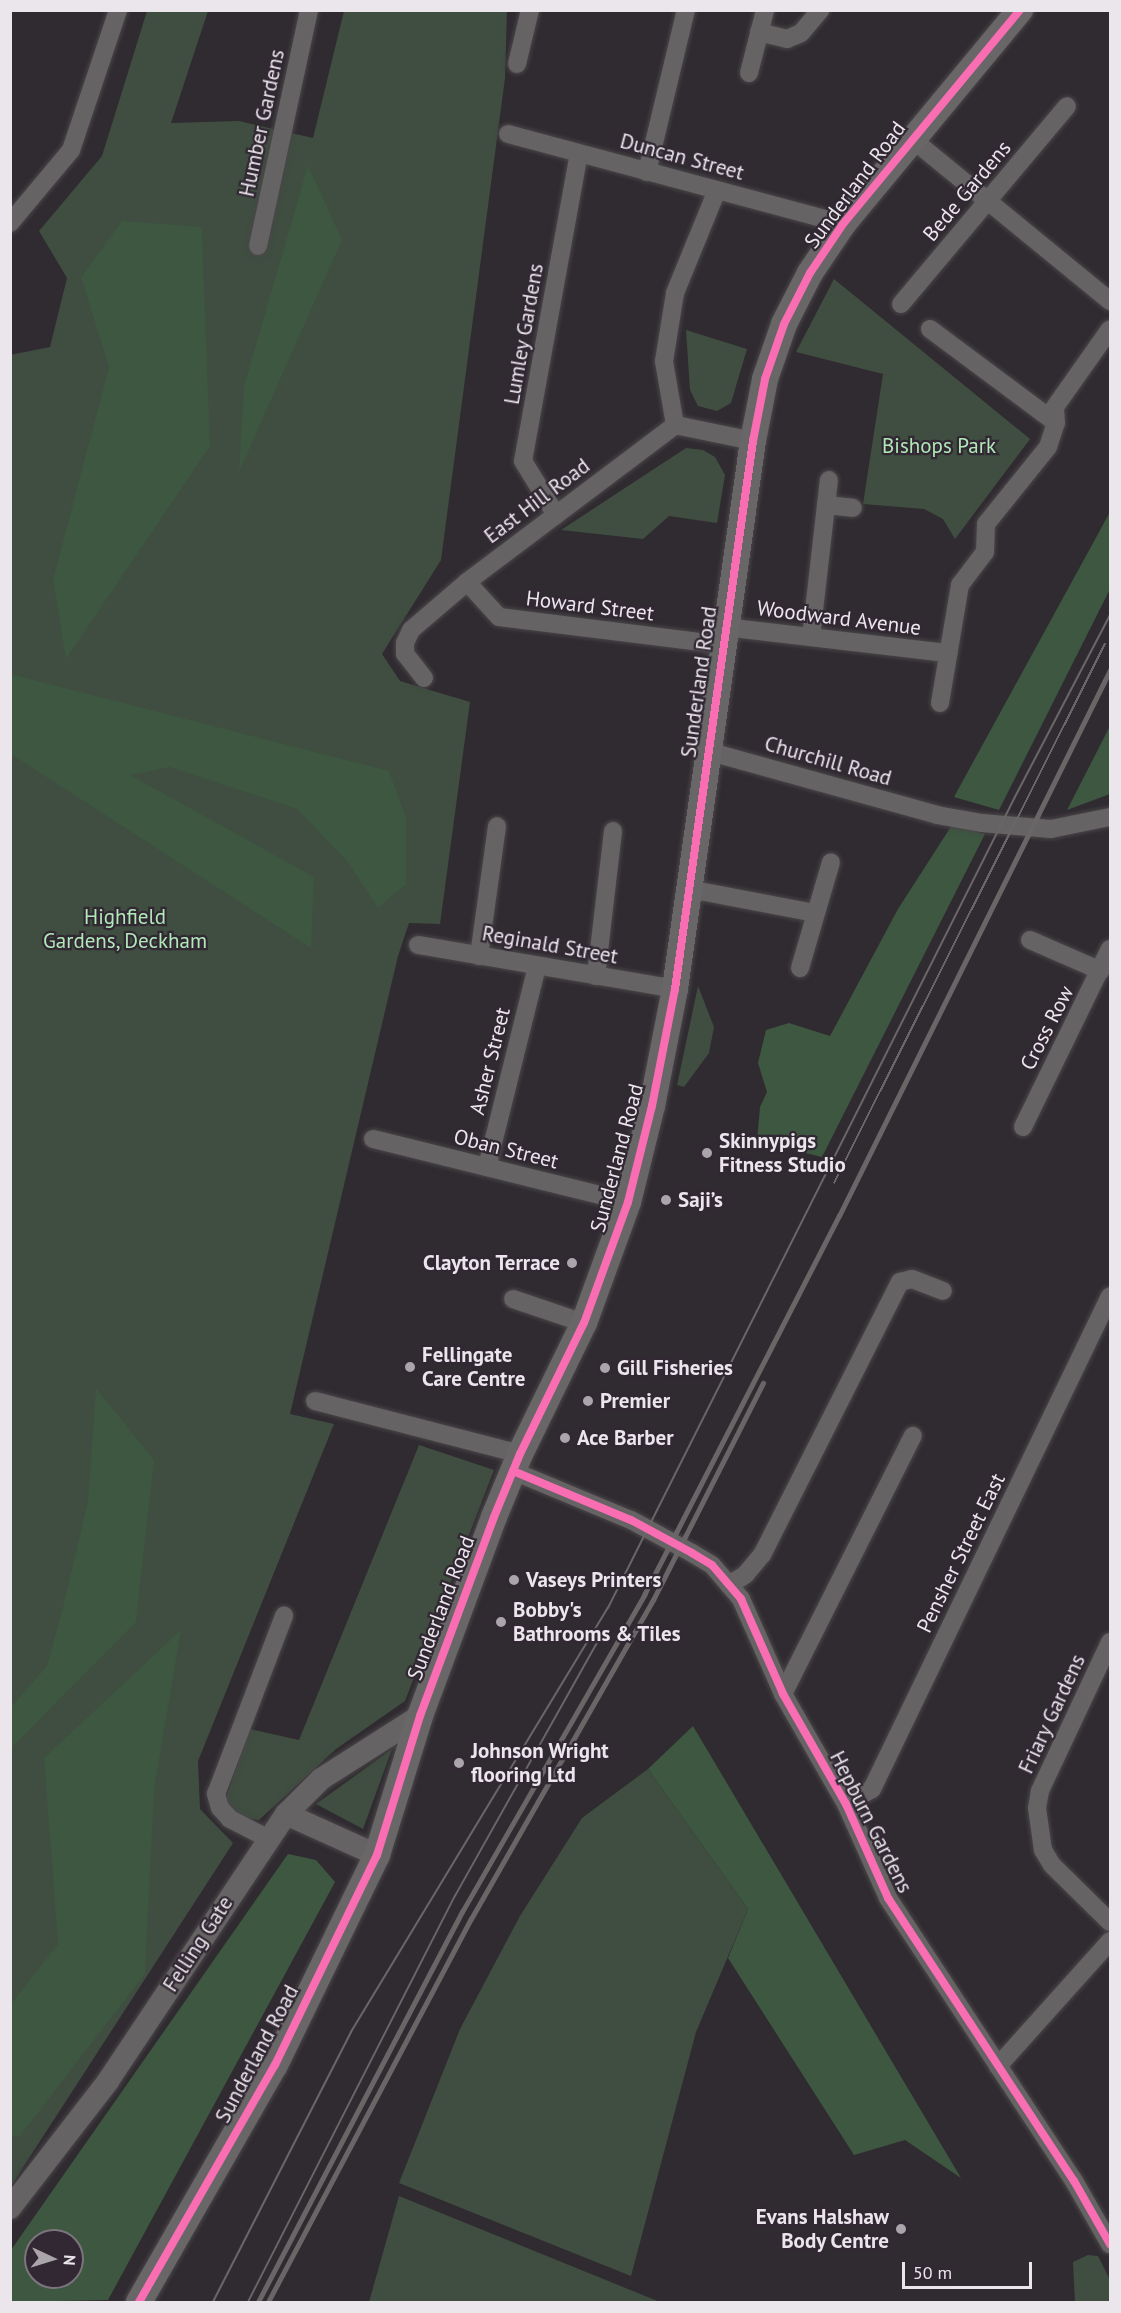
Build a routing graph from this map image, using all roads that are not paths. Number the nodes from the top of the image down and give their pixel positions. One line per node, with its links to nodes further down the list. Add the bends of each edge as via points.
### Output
1 (118, 10): 18 (street, via 70,150)
2 (309, 10): 20 (street, Humber Gardens)
3 (530, 10): 9 (street)
4 (686, 10): 15 (street)
5 (765, 10): 8 (street)
6 (820, 10): 8 (street, via 801,33 788,39)
7 (1020, 10): 13 (main road, Sunderland Road)
8 (759, 32): 10 (street)
9 (517, 64)
10 (749, 73)
11 (1067, 106): 17 (street, Bede Gardens)
12 (508, 134): 14 (street, Duncan Street)
13 (912, 139): 17 (street); 19 (main road, Sunderland Road)
14 (579, 153): 15 (street, Duncan Street); 31 (street, Lumley Gardens, via 523,461)
15 (647, 172): 16 (street, Duncan Street)
16 (717, 190): 19 (street, Duncan Street); 26 (street, via 675,293 664,361)
17 (988, 202): 21 (street); 22 (street, Bede Gardens)
18 (10, 223)
19 (843, 224): 27 (main road, Sunderland Road, via 810,273 784,324 765,379)
20 (258, 246)
21 (1110, 302)
22 (901, 303)
23 (930, 329): 25 (street)
24 (1110, 329): 25 (street, via 1055,406)
25 (1056, 423): 35 (street, via 1048,447 986,524 985,552 960,585)
26 (675, 425): 27 (street); 31 (street, East Hill Road)
27 (753, 441): 33 (main road, Sunderland Road)
28 (828, 480): 29 (street)
29 (826, 505): 30 (street); 34 (street)
30 (852, 508)
31 (556, 515): 32 (street, East Hill Road)
32 (468, 582): 33 (street, Howard Street, via 499,617); 36 (street, East Hill Road, via 411,630 405,643 405,654)
33 (724, 636): 34 (street, Woodward Avenue); 38 (main road, Sunderland Road)
34 (811, 637): 35 (street, Woodward Avenue)
35 (948, 653): 37 (street)
36 (424, 678)
37 (940, 703)
38 (707, 750): 39 (street, Churchill Road, via 937,815 1051,829); 43 (main road, Sunderland Road)
39 (1110, 818)
40 (497, 826): 47 (street)
41 (614, 831): 51 (street)
42 (831, 862): 44 (street)
43 (689, 889): 44 (street); 52 (main road, Sunderland Road)
44 (815, 913): 50 (street)
45 (1030, 940): 48 (street)
46 (418, 945): 47 (street, Reginald Street)
47 (479, 956): 49 (street, Reginald Street)
48 (1107, 960): 53 (street, Cross Row)
49 (537, 966): 51 (street, Reginald Street); 55 (street, Asher Street)
50 (800, 968)
51 (596, 976): 52 (street, Reginald Street)
52 (675, 989): 56 (main road, Sunderland Road)
53 (1023, 1127)
54 (373, 1139): 55 (street, Oban Street)
55 (487, 1167): 56 (street, Oban Street)
56 (628, 1202): 60 (main road, Sunderland Road)
57 (943, 1291): 64 (street, via 912,1279 900,1282 762,1555 746,1575)
58 (513, 1299): 60 (street)
59 (1108, 1307): 69 (street, Pensher Street East, via 872,1789)
60 (584, 1323): 63 (main road, Sunderland Road)
61 (315, 1401): 63 (street, Hepburn Gardens)
62 (913, 1436): 67 (street)
63 (517, 1462): 64 (street, Hepburn Gardens, via 712,1565); 68 (main road, Sunderland Road)
64 (729, 1585): 67 (street, Hepburn Gardens, via 741,1599)
65 (284, 1616): 71 (street, via 216,1794 220,1808 230,1819)
66 (1110, 1642): 73 (street, Friary Gardens, via 1040,1791 1037,1808 1043,1850 1052,1865)
67 (783, 1695): 69 (street, Hepburn Gardens)
68 (420, 1716): 70 (street, Felling Gate, via 321,1779); 72 (main road, Sunderland Road)
69 (846, 1804): 75 (street, Hepburn Gardens, via 888,1898)
70 (285, 1814): 71 (street, Felling Gate); 72 (street)
71 (267, 1838): 76 (street, Felling Gate, via 108,2081)
72 (377, 1856): 78 (main road, Sunderland Road, via 275,2065)
73 (1110, 1922)
74 (1110, 1941): 75 (street)
75 (998, 2066): 77 (street, Hepburn Gardens)
76 (10, 2208)
77 (1110, 2244)
78 (139, 2302)

